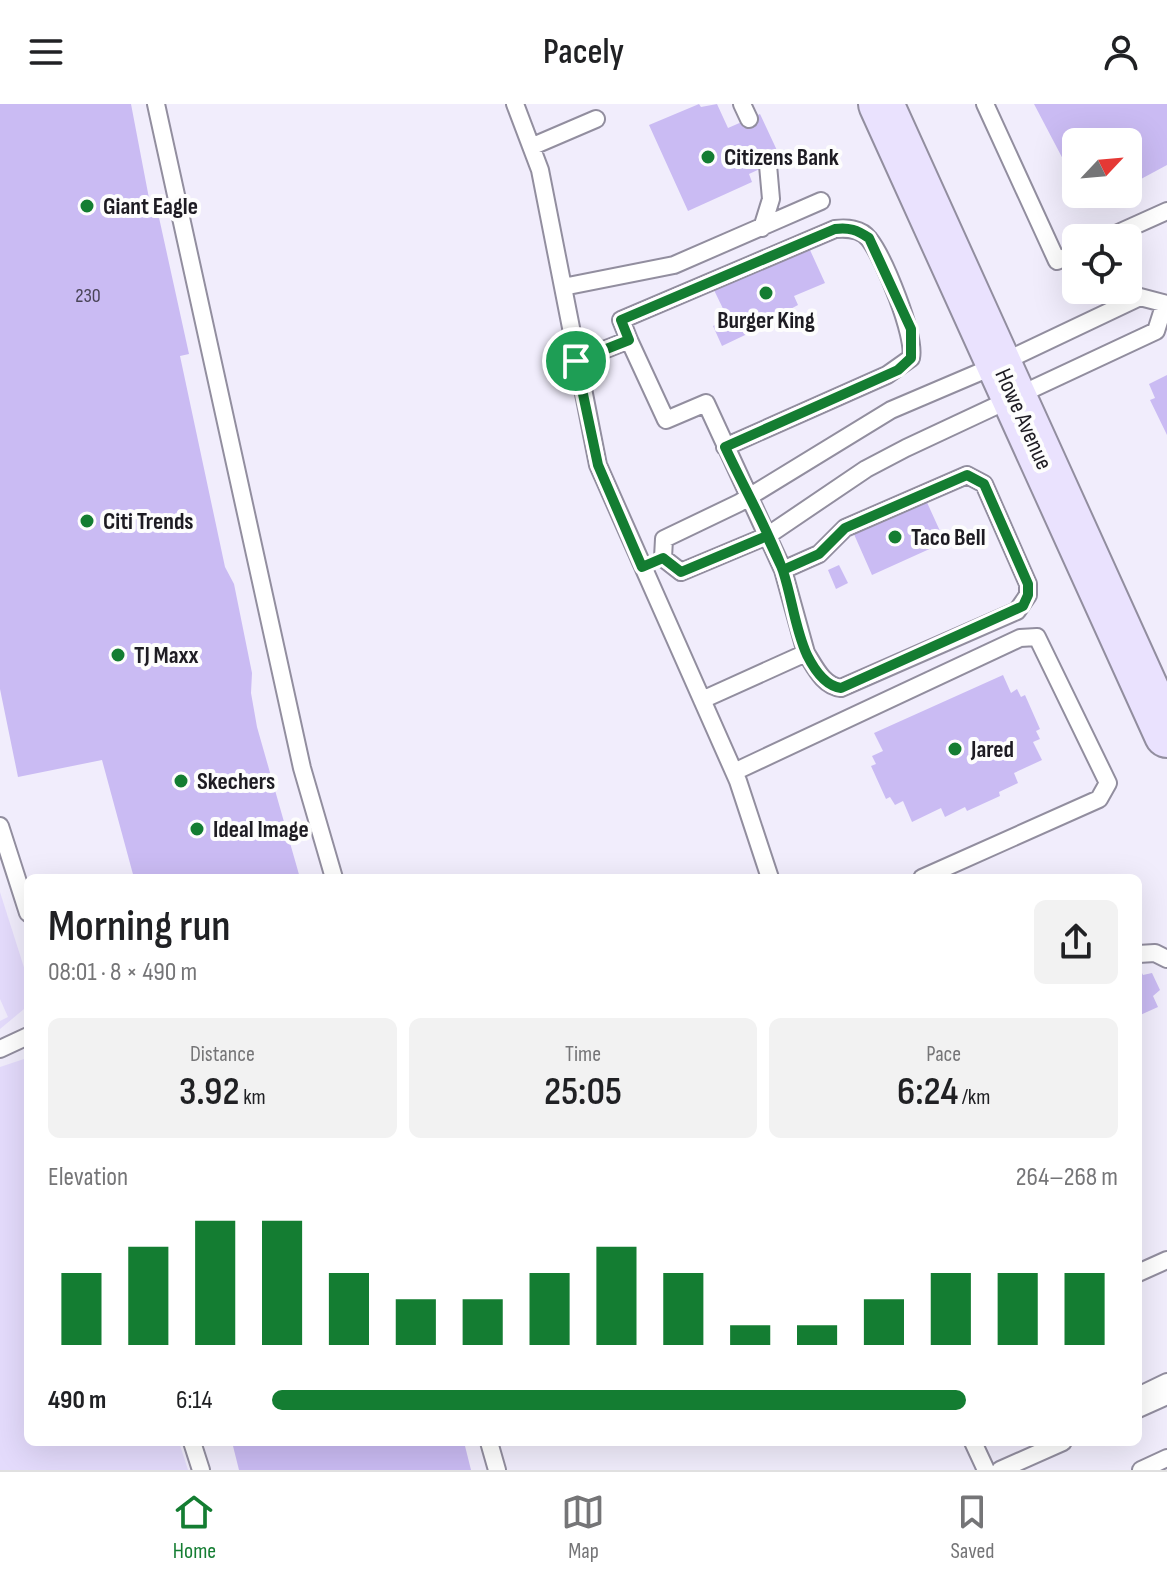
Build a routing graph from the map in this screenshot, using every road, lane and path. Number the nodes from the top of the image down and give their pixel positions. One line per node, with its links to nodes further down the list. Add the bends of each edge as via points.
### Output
1 (156, 104): 29 (lane, via 302,768)
2 (515, 104): 6 (lane)
3 (881, 104): 17 (street, Howe Avenue)
4 (985, 104): 12 (lane, via 1057,261)
5 (596, 119): 6 (lane)
6 (533, 146): 13 (lane)
7 (768, 165): 11 (lane, via 771,199)
8 (821, 201): 11 (lane)
9 (1167, 211): 10 (lane)
10 (1138, 224)
11 (762, 228): 13 (lane, via 674,265)
12 (1062, 259)
13 (563, 287): 16 (lane)
14 (1166, 305): 17 (lane, via 1140,297); 17 (lane, via 1156,331)
15 (629, 340): 16 (lane); 18 (lane, via 666,420 706,403); 18 (lane, via 621,320 835,229 849,227 869,238 911,329 911,358 898,370)
16 (576, 361): 22 (lane, via 598,465)
17 (1006, 380): 19 (lane, via 891,410); 20 (lane); 26 (street, Howe Avenue)
18 (725, 447): 19 (lane)
19 (748, 498): 20 (lane); 21 (lane, via 664,539)
20 (767, 536): 21 (lane, via 681,572); 23 (lane)
21 (663, 558): 22 (lane)
22 (642, 567): 25 (lane)
23 (783, 570): 24 (lane); 24 (lane, via 819,554 845,528 967,475 984,484 1028,584 1028,595 1017,611 841,688 823,678)
24 (806, 653): 25 (lane)
25 (702, 700): 27 (lane)
26 (1167, 735)
27 (734, 772): 30 (lane); 31 (lane, via 1020,638 1037,637 1108,789 1099,799)
28 (0, 826): 32 (lane)
29 (333, 874)
30 (769, 874)
31 (931, 874)
32 (24, 901)
33 (1142, 954): 34 (lane)
34 (1167, 959)
35 (24, 1038): 36 (lane)
36 (0, 1049)
37 (1167, 1260): 38 (lane)
38 (1142, 1271)
39 (193, 1446): 44 (lane)
40 (490, 1446): 45 (lane)
41 (975, 1446): 46 (lane)
42 (1045, 1446): 47 (lane)
43 (1167, 1458): 48 (lane)
44 (201, 1470)
45 (497, 1470)
46 (986, 1470)
47 (1000, 1470)
48 (1141, 1470)

